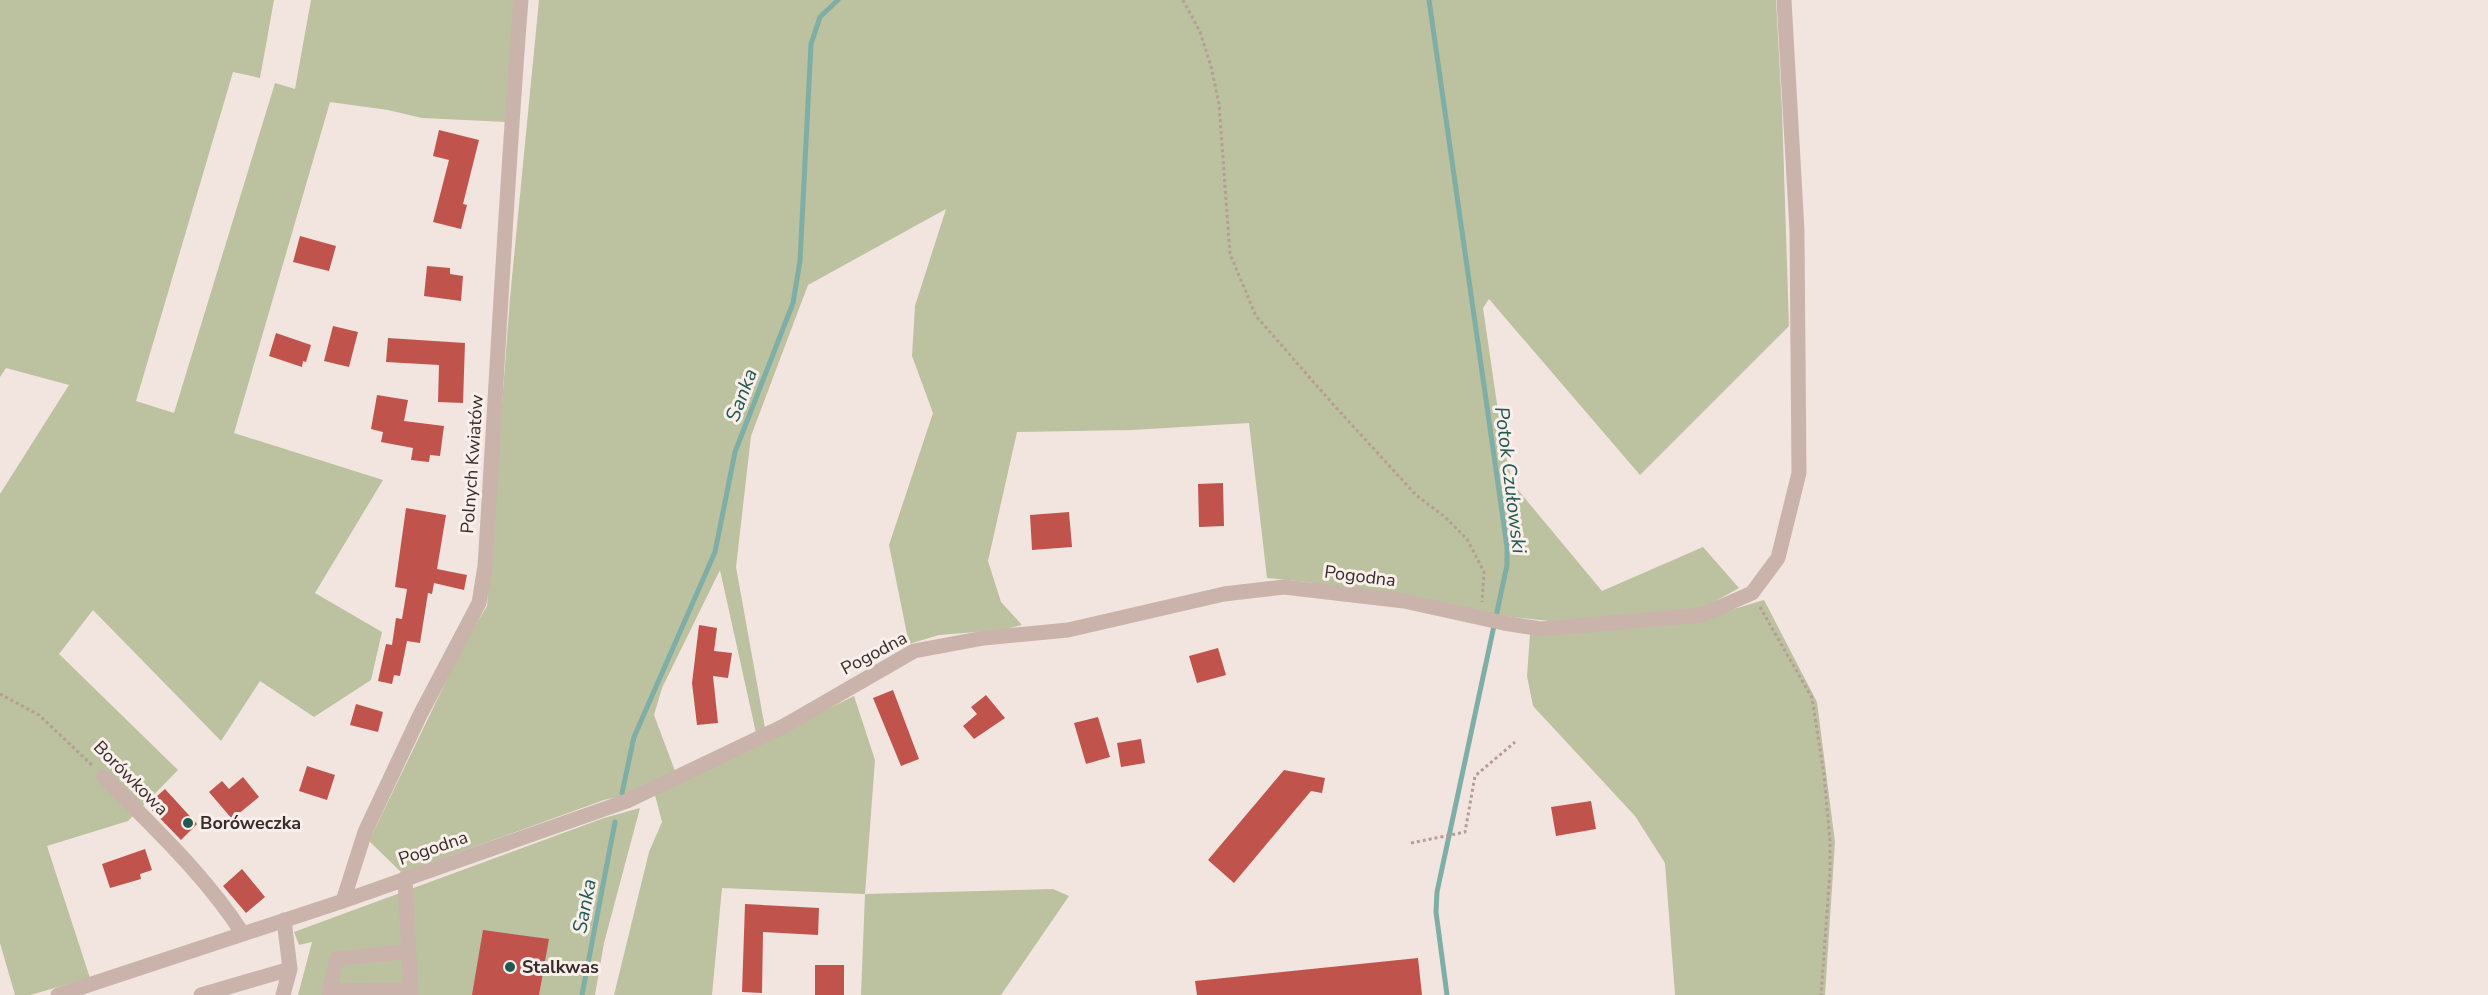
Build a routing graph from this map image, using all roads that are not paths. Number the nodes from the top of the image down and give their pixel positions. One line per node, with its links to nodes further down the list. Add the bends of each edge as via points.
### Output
1 (521, 0): 5 (street, Polnych Kwiatów, via 485,566 479,603 365,832)
2 (1784, 0): 4 (street, Pogodna, via 1797,231 1799,473 1778,558 1752,593 1702,615 1541,629 1404,601 1284,587 1224,594 1068,630 984,638 914,651 784,726 627,801)
3 (104, 777): 7 (street, Borówkowa, via 189,864)
4 (405, 878): 5 (street, Pogodna); 8 (street)
5 (343, 901): 6 (street, Pogodna)
6 (284, 920): 7 (street, Pogodna); 9 (street)
7 (243, 934): 11 (street, Pogodna)
8 (408, 951): 10 (street); 10 (street, via 337,959 329,990)
9 (290, 969): 12 (street); 13 (street)
10 (410, 992)
11 (58, 995)
12 (201, 995)
13 (283, 995)

